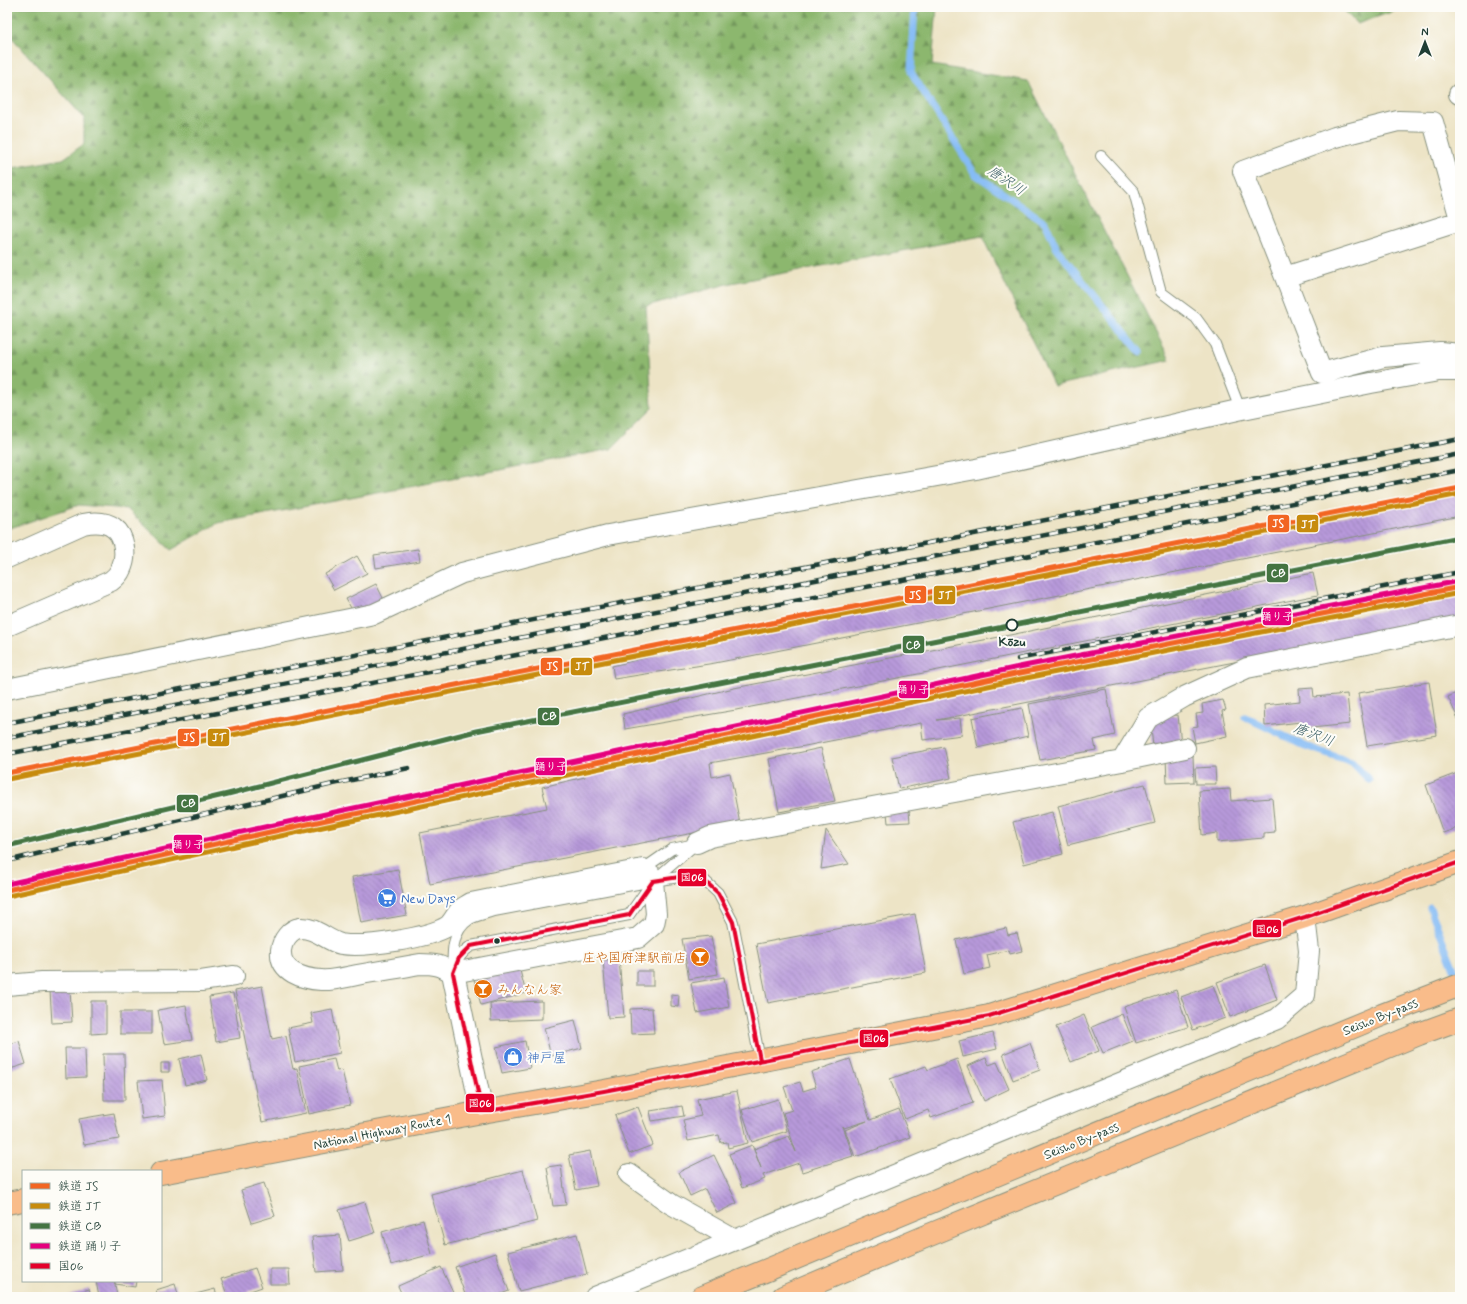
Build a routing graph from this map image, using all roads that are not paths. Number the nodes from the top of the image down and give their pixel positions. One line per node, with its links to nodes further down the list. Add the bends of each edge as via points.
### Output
1 (1102, 156): 6 (lane, via 1134,192 1161,292 1196,318 1215,344)
2 (1460, 220): 3 (street); 3 (street, via 1433,122 1398,121 1335,137 1242,171)
3 (1285, 277): 4 (street, via 1322,373 1383,357 1440,352)
4 (1460, 354)
5 (1460, 371): 6 (street, via 1431,372)
6 (1239, 409): 10 (street, via 976,469 608,535 462,573 374,614)
7 (7, 558): 9 (street, via 83,524 94,522 113,527 120,535 124,554 122,569 111,581)
8 (1460, 625): 12 (street, via 1247,668 1184,696 1148,718)
9 (7, 626)
10 (7, 689)
11 (1185, 748): 12 (street)
12 (1122, 761): 13 (street, via 718,836)
13 (697, 843): 15 (lane); 15 (lane, via 672,849)
14 (1460, 862): 16 (highway, National Highway Route 1)
15 (648, 875): 17 (lane, via 494,911 471,919 461,927 454,940); 17 (street, via 656,914 654,924 638,938); 17 (street, via 471,903 460,910 449,925 424,936 358,946 335,943 316,931 298,928 287,936 281,949 284,966 289,970 298,976 321,980 420,964 442,966); 22 (lane, via 686,876 705,881 718,893 733,922)
16 (1305, 917): 22 (highway, National Highway Route 1, via 989,1016); 28 (street, via 1309,952 1305,995 1276,1019)
17 (453, 973): 23 (street)
18 (234, 976): 19 (street, via 201,981 42,982)
19 (7, 985)
20 (1460, 985): 30 (highway, Seisho By-pass)
21 (1460, 1019): 31 (highway)
22 (760, 1060): 23 (highway, National Highway Route 1)
23 (482, 1112): 24 (highway, National Highway Route 1)
24 (162, 1173)
25 (629, 1174): 28 (street, via 671,1204)
26 (22, 1200): 27 (highway)
27 (7, 1203)
28 (735, 1240): 29 (street)
29 (595, 1297)
30 (702, 1297)
31 (783, 1297)

